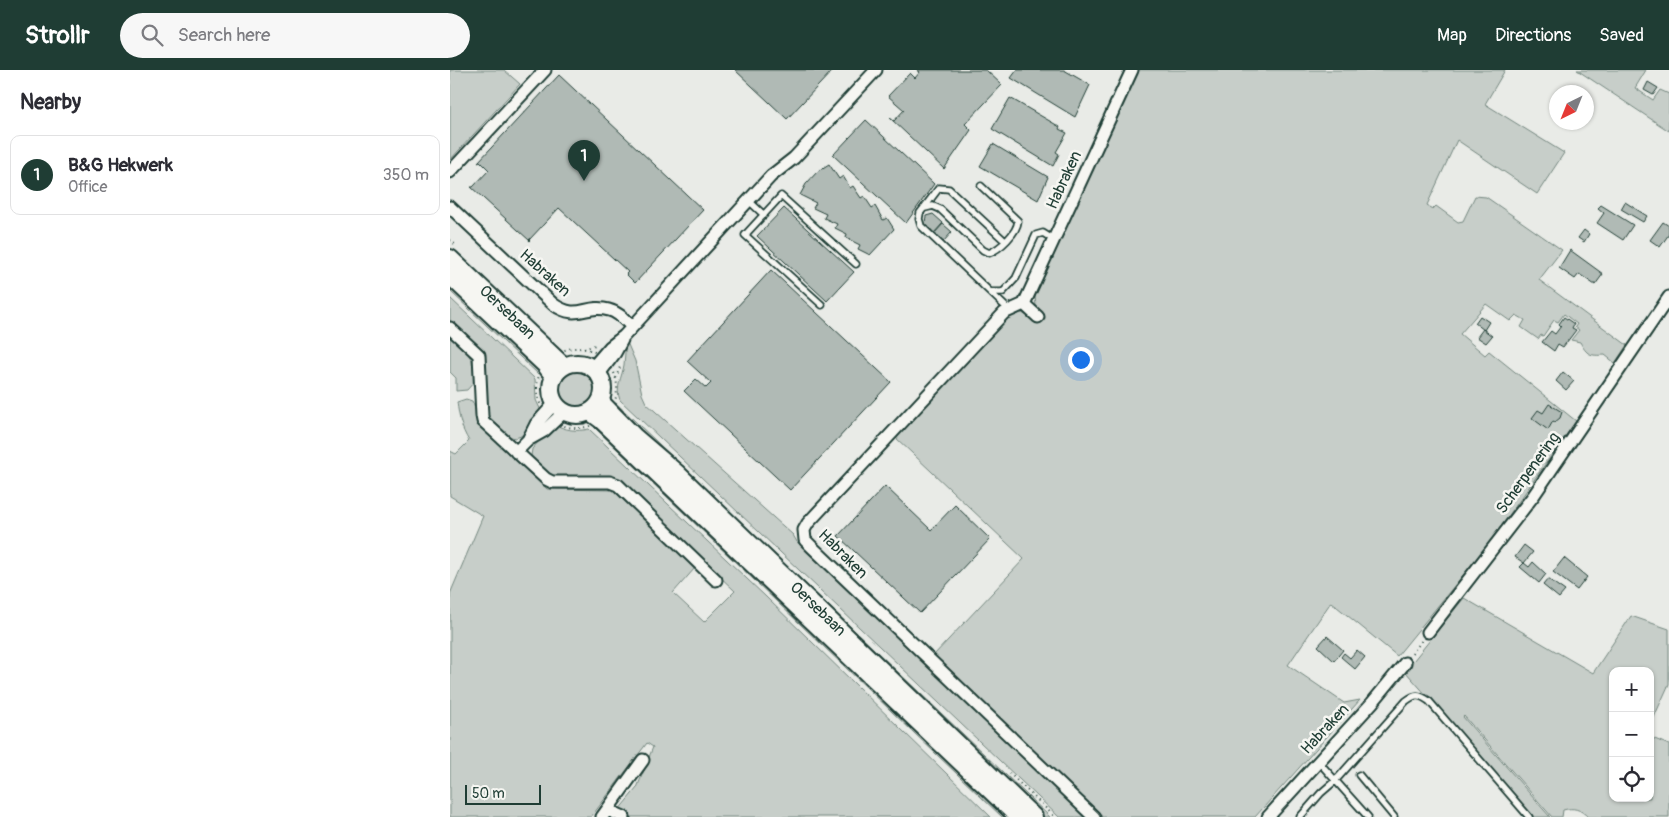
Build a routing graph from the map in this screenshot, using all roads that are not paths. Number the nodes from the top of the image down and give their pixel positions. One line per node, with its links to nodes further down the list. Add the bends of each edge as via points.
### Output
1 (545, 70): 4 (street)
2 (876, 70): 6 (street, via 794,158 770,176)
3 (1132, 70): 11 (street, Habraken)
4 (450, 172)
5 (981, 186): 10 (lane, via 1018,221 1017,228)
6 (748, 200): 9 (lane); 21 (street)
7 (450, 207): 21 (street, Habraken, via 562,311 611,310)
8 (925, 208): 10 (lane, via 933,206 940,209 989,253); 10 (lane, via 939,188 949,189); 15 (lane, via 918,219 921,226)
9 (764, 215): 13 (lane, via 782,196); 18 (lane, via 745,235)
10 (1005, 240)
11 (1054, 240): 15 (lane, via 1043,234 1036,235 1016,278 1003,292); 17 (street, Habraken)
12 (450, 258): 24 (main road, Oersebaan)
13 (856, 264)
14 (450, 276): 24 (main road, Oersebaan)
15 (991, 292): 19 (lane)
16 (1669, 297): 29 (street, Scherpenering, via 1534,495)
17 (1024, 304): 19 (street, Habraken); 20 (street)
18 (822, 305)
19 (1010, 310): 39 (street, Habraken, via 808,524 804,530 805,540)
20 (1038, 317)
21 (631, 326): 23 (street, via 610,347)
22 (450, 328): 27 (street, via 479,355 483,421)
23 (600, 365): 24 (main road, via 574,363); 25 (main road, via 604,387)
24 (554, 366): 26 (main road, via 551,385)
25 (600, 411): 26 (main road, via 577,416); 37 (main road, Oersebaan); 38 (main road, Oersebaan, via 683,479)
26 (554, 412): 27 (street, via 544,431)
27 (516, 452): 28 (street, via 552,482 610,482 618,485)
28 (716, 580)
29 (1428, 632)
30 (1405, 663): 32 (street, Habraken, via 1372,704)
31 (643, 760): 35 (street)
32 (1318, 761): 34 (lane); 40 (street, Habraken)
33 (1359, 775): 43 (lane)
34 (1336, 780): 41 (lane); 42 (lane); 44 (lane, via 1406,701 1414,695 1421,696 1429,701)
35 (605, 814): 36 (street)
36 (624, 817)
37 (1018, 817)
38 (1034, 817)
39 (1094, 817)
40 (1268, 817)
41 (1300, 817)
42 (1368, 817)
43 (1394, 817)
44 (1529, 817)

